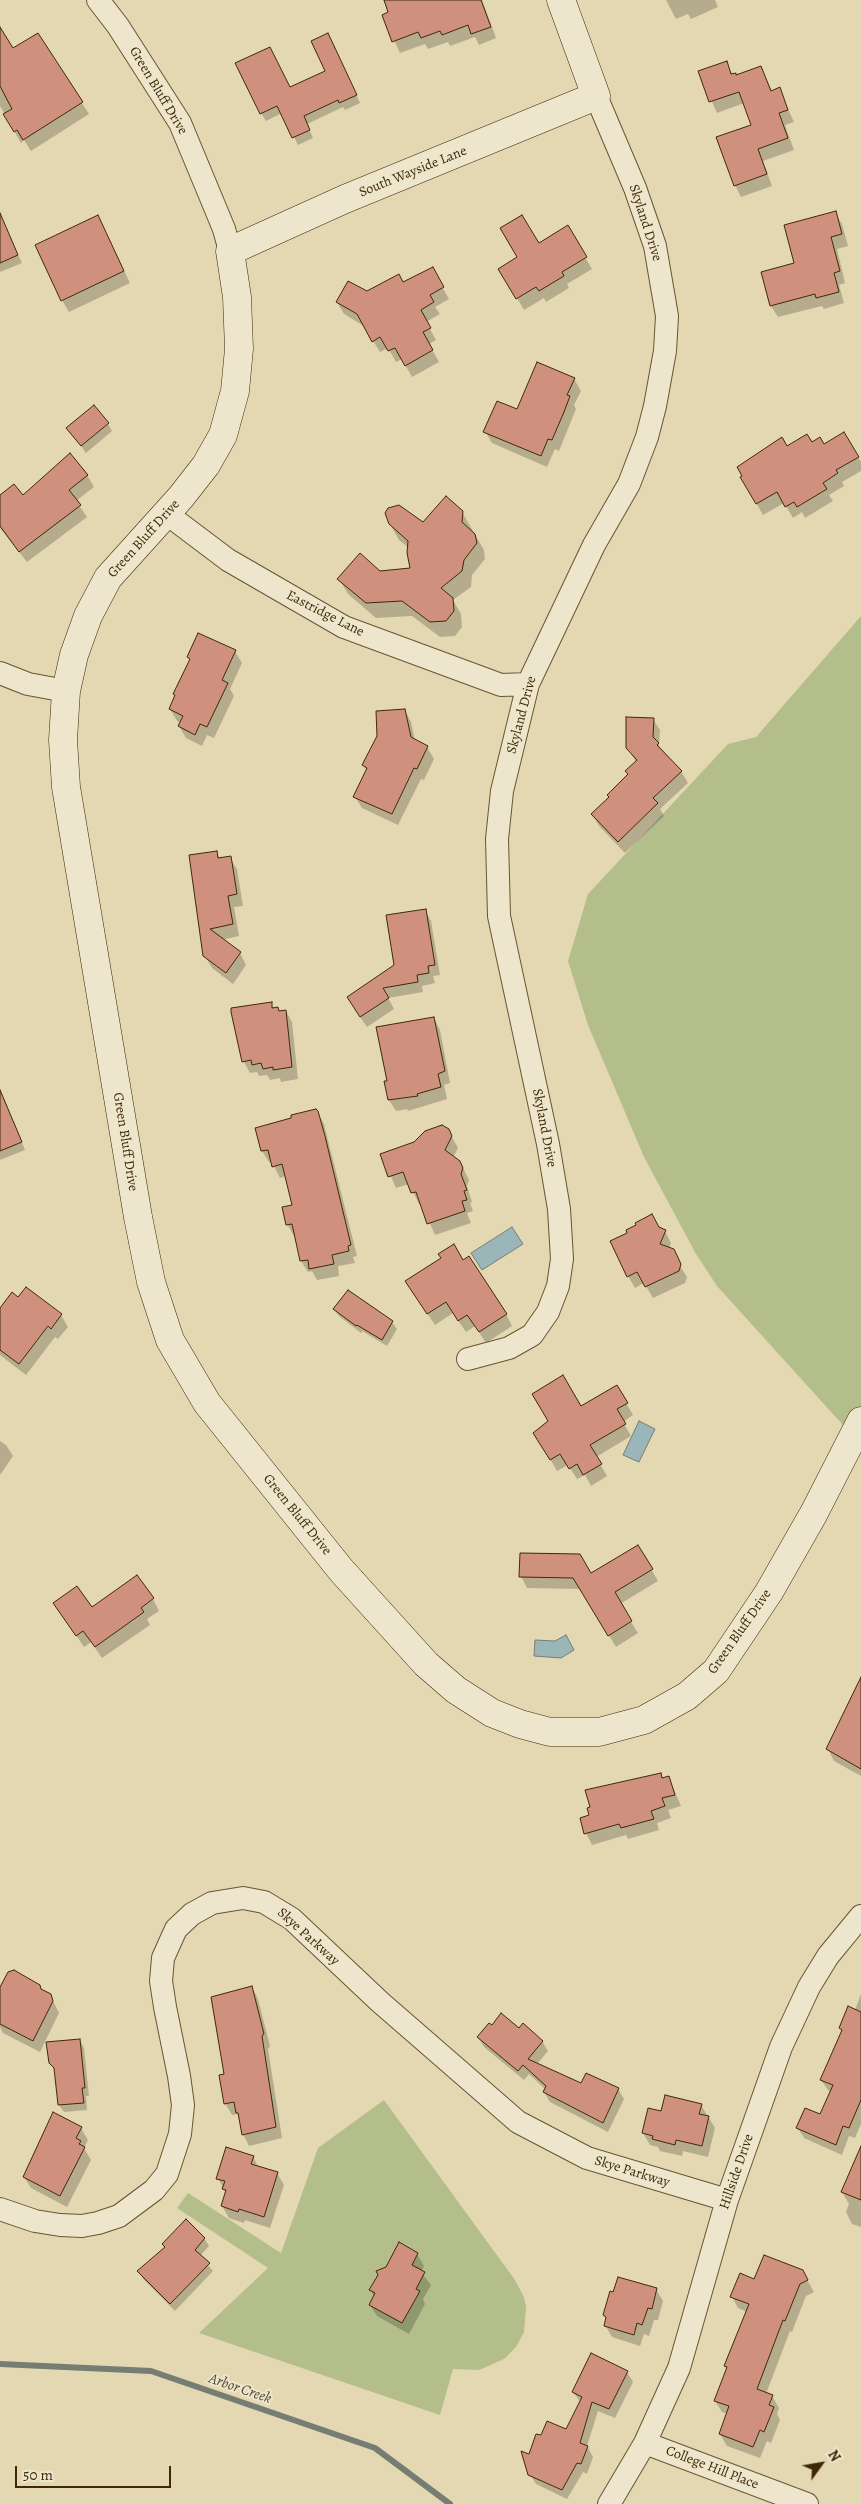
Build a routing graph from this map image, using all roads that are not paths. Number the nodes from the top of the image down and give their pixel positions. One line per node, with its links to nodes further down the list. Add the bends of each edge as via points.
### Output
1 (98, 0): 4 (street, Green Bluff Drive, via 180,123 224,229)
2 (561, 0): 3 (street, Skyland Drive)
3 (596, 96): 4 (street, South Wayside Lane, via 345,200); 7 (street, Skyland Drive, via 635,188 655,246 667,316 665,351 656,406 629,484 594,545)
4 (230, 252): 5 (street, Green Bluff Drive, via 237,297 238,349 229,420 206,464)
5 (167, 514): 7 (street, Eastridge Lane, via 228,560 344,627 502,686); 8 (street, Green Bluff Drive, via 102,588 74,655)
6 (0, 673): 8 (street, via 28,684)
7 (528, 684): 9 (street, Skyland Drive, via 502,791 497,839 499,916 548,1144 559,1209 562,1259 555,1295 532,1335 509,1348)
8 (66, 691): 10 (street, Green Bluff Drive, via 63,740 66,787 138,1217 151,1282 170,1340 206,1403 341,1570 426,1664 475,1704 520,1724 550,1732 613,1730 660,1714 688,1696 725,1659 769,1592)
9 (468, 1359)
10 (861, 1421)
11 (861, 1916): 12 (street, Hillside Drive, via 828,1956 794,2017)
12 (727, 2200): 13 (street, Skye Parkway, via 587,2158 543,2138 518,2122 380,2002 292,1918 264,1902 243,1898 212,1903 192,1914 176,1929 163,1958 161,1981 183,2105 180,2134 167,2174 154,2190 118,2216 98,2223 60,2225); 14 (street, Hillside Drive, via 679,2368)
13 (0, 2210)
14 (645, 2443): 15 (street, Hillside Drive); 16 (street, College Hill Place)
15 (609, 2504)
16 (807, 2504)

